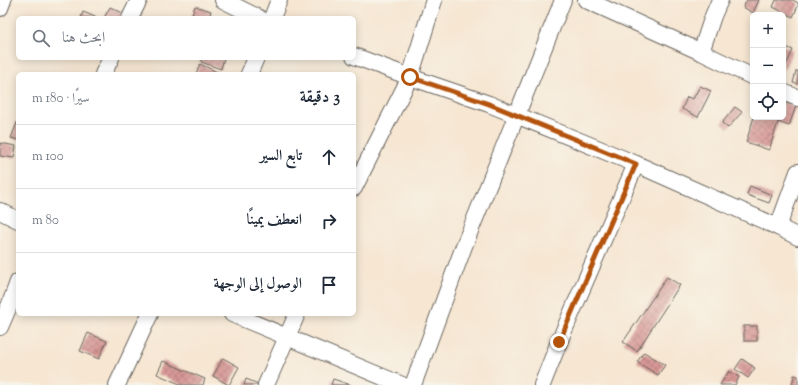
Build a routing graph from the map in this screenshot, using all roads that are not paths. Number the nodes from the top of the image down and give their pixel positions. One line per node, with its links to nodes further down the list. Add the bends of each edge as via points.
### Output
1 (3, 0): 9 (street)
2 (139, 0): 10 (street)
3 (223, 0): 11 (street)
4 (279, 0): 12 (street)
5 (434, 0): 20 (street)
6 (563, 0): 23 (street)
7 (586, 0): 13 (street)
8 (720, 0): 13 (street)
9 (0, 8)
10 (131, 16)
11 (255, 16)
12 (273, 16)
13 (701, 52): 19 (street)
14 (356, 57): 20 (street)
15 (110, 60): 17 (street)
16 (255, 60): 18 (street)
17 (104, 72)
18 (250, 72)
19 (750, 76)
20 (410, 77): 23 (street); 26 (street)
21 (786, 93): 22 (street)
22 (798, 98)
23 (517, 115): 24 (street); 40 (street, via 464,246)
24 (636, 164): 29 (street); 41 (street)
25 (798, 172): 29 (street)
26 (356, 184)
27 (0, 211): 28 (street)
28 (16, 219)
29 (778, 227): 30 (street)
30 (798, 237)
31 (16, 288): 35 (street)
32 (149, 316): 37 (street)
33 (237, 316): 36 (street)
34 (295, 316): 36 (street)
35 (0, 327)
36 (287, 336): 38 (street); 39 (street)
37 (117, 385)
38 (266, 385)
39 (402, 385)
40 (413, 385)
41 (542, 385)

